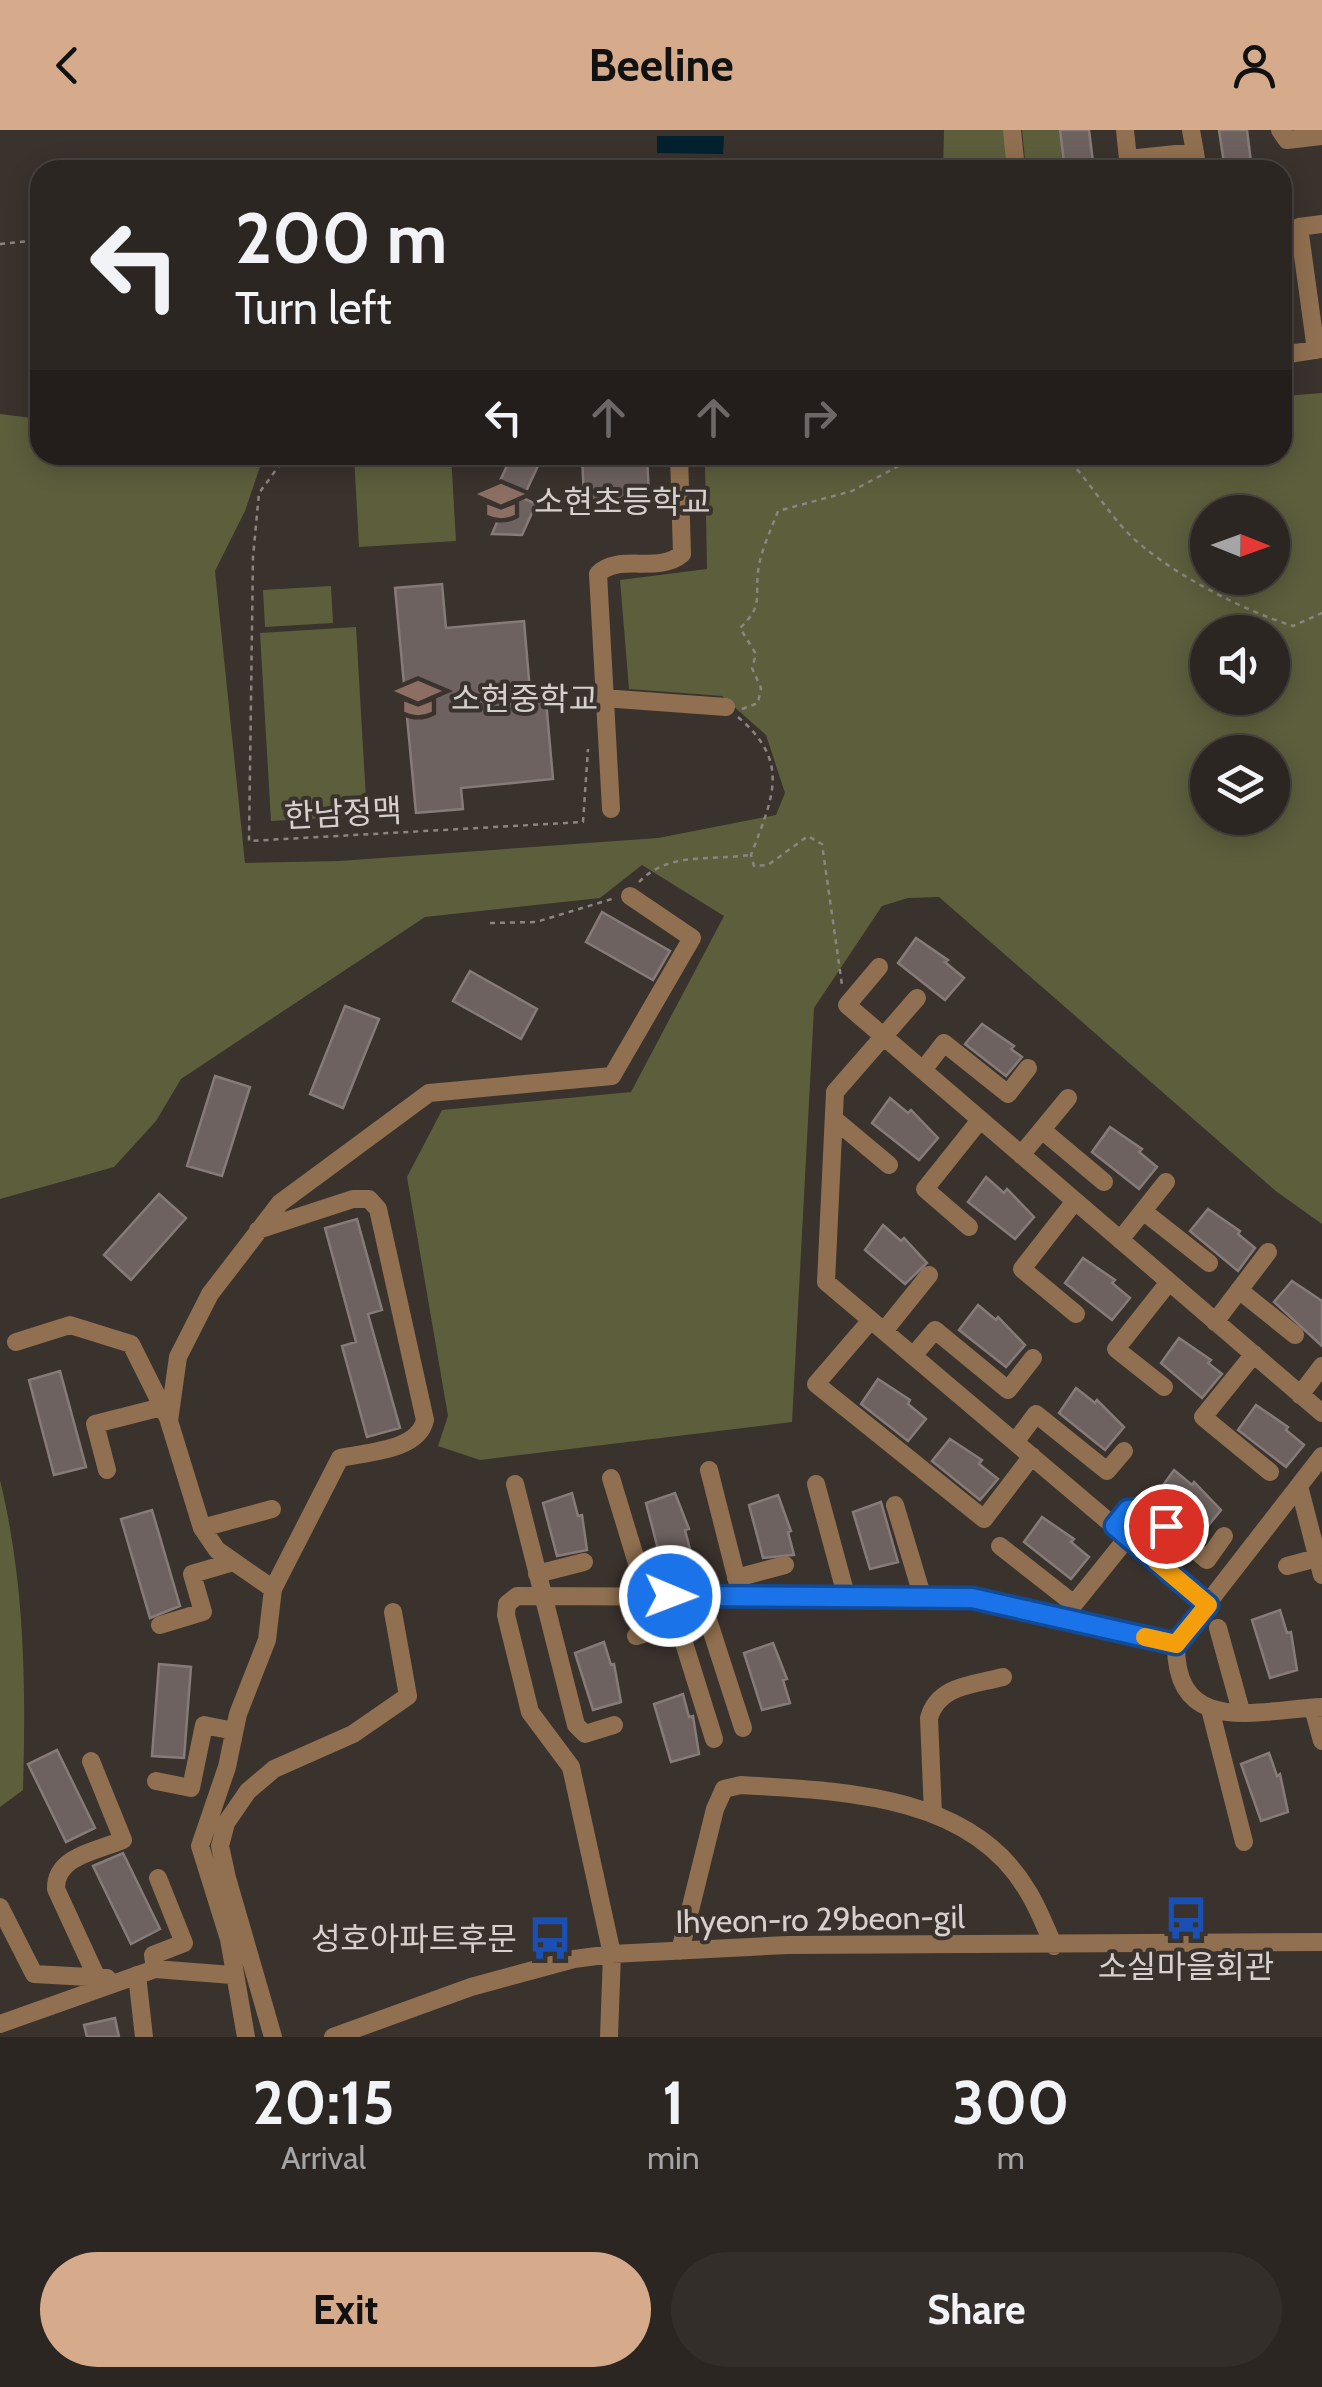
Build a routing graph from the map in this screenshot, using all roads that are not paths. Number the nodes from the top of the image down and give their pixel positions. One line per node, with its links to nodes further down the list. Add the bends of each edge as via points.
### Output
1 (1012, 130): 6 (street)
2 (1124, 130): 7 (street, via 1128,159)
3 (1192, 130): 8 (street)
4 (1280, 130): 5 (street, via 1287,140)
5 (1322, 136)
6 (1015, 160)
7 (1162, 160)
8 (1196, 160)
9 (1322, 224): 10 (street, via 1300,227)
10 (1316, 303): 11 (street)
11 (1319, 349): 12 (street)
12 (1292, 353)
13 (679, 465): 14 (street, via 682,554 665,563 605,567 598,574)
14 (603, 698): 15 (street); 16 (street)
15 (726, 707)
16 (611, 809)
17 (630, 896): 34 (street, via 692,938 612,1076 429,1093 280,1203)
18 (878, 966): 20 (street, via 847,1005)
19 (917, 998): 20 (street)
20 (884, 1037): 22 (street); 24 (street, via 835,1092)
21 (1028, 1068): 22 (street, via 1008,1094 944,1043)
22 (923, 1070): 25 (street)
23 (1068, 1098): 26 (street)
24 (834, 1119): 28 (street); 43 (street, via 826,1282)
25 (980, 1120): 27 (street); 33 (street, via 925,1189)
26 (1042, 1130): 27 (street); 29 (street)
27 (1021, 1155): 31 (street)
28 (888, 1165)
29 (1104, 1182)
30 (1166, 1182): 32 (street)
31 (1074, 1201): 35 (street); 41 (street, via 1022,1269)
32 (1143, 1211): 35 (street); 37 (street)
33 (969, 1227)
34 (258, 1230): 51 (street, via 192,1322); 82 (street, via 353,1198 369,1199 378,1208 425,1420 410,1442 340,1458)
35 (1120, 1240): 39 (street)
36 (1268, 1252): 40 (street)
37 (1209, 1263)
38 (930, 1275): 43 (street)
39 (1169, 1282): 42 (street); 52 (street, via 1116,1349)
40 (1239, 1290): 42 (street); 44 (street)
41 (1076, 1314)
42 (1216, 1322): 46 (street)
43 (878, 1326): 47 (street); 58 (street, via 816,1384 984,1519)
44 (1295, 1335)
45 (16, 1342): 50 (street, via 70,1324 131,1344)
46 (1254, 1354): 53 (street); 62 (street, via 1203,1417)
47 (913, 1356): 48 (street, via 935,1330 1008,1390); 56 (street)
48 (1033, 1358)
49 (1322, 1366): 53 (street)
50 (143, 1368): 51 (street); 55 (street)
51 (176, 1368): 55 (street)
52 (1164, 1388)
53 (1300, 1395): 54 (street)
54 (1322, 1413)
55 (165, 1414): 60 (street, via 95,1424); 69 (street)
56 (1015, 1442): 57 (street, via 1036,1414 1107,1471); 58 (street)
57 (1124, 1450)
58 (1032, 1456): 70 (street)
59 (1322, 1456): 66 (street)
60 (107, 1470)
61 (709, 1470): 81 (street)
62 (1270, 1472)
63 (611, 1478): 80 (street)
64 (515, 1484): 79 (street)
65 (816, 1484): 84 (street)
66 (1299, 1486): 78 (street); 89 (street)
67 (896, 1505): 85 (street)
68 (272, 1510): 69 (street)
69 (202, 1528): 73 (street)
70 (1122, 1532): 71 (street, via 1128,1510 1145,1508 1207,1560); 72 (street, via 1074,1604); 89 (street)
71 (1224, 1536)
72 (1000, 1546)
73 (233, 1562): 82 (street); 92 (street, via 192,1574 203,1612)
74 (584, 1562): 79 (street)
75 (786, 1565): 81 (street)
76 (678, 1566): 80 (street)
77 (1287, 1566): 78 (street)
78 (1320, 1566)
79 (537, 1574): 83 (street)
80 (640, 1575): 86 (street)
81 (738, 1586): 84 (street); 88 (street)
82 (273, 1589): 102 (street, via 268,1640)
83 (542, 1594): 86 (street); 100 (street, via 576,1725 585,1734); 114 (street, via 517,1596 506,1615 530,1712 572,1767)
84 (846, 1595): 85 (street)
85 (922, 1595): 95 (street, via 972,1598)
86 (647, 1596): 87 (street)
87 (670, 1596): 88 (street); 91 (street)
88 (700, 1596): 101 (street)
89 (1208, 1605): 95 (street)
90 (392, 1612): 122 (street, via 408,1696 353,1734 274,1770 248,1791 223,1834 227,1878)
91 (680, 1623): 94 (street); 103 (street)
92 (160, 1625)
93 (1218, 1628): 99 (street)
94 (636, 1636)
95 (1176, 1644): 98 (street, via 1176,1666 1189,1698)
96 (1003, 1676): 107 (street, via 944,1693 933,1704)
97 (1318, 1707): 99 (street); 104 (street)
98 (1210, 1708): 99 (street); 108 (street)
99 (1241, 1711)
100 (614, 1725)
101 (742, 1728)
102 (234, 1731): 106 (street, via 204,1725 191,1788); 116 (street, via 200,1846 229,1939)
103 (714, 1740)
104 (1322, 1741)
105 (91, 1761): 118 (street, via 123,1840 63,1864 55,1878)
106 (156, 1781)
107 (933, 1814): 112 (street, via 1008,1864); 113 (street, via 896,1802 792,1788 724,1790)
108 (1244, 1842)
109 (158, 1878): 115 (street, via 184,1943 153,1955)
110 (0, 1907): 118 (street, via 34,1974)
111 (1322, 1942): 112 (street, Ihyeon-ro 29beon-gil)
112 (1054, 1946): 113 (street, Ihyeon-ro 29beon-gil)
113 (680, 1950): 114 (street, Ihyeon-ro 29beon-gil)
114 (612, 1954): 123 (street, Ihyeon-ro 29beon-gil, via 471,1987); 124 (street)
115 (155, 1969): 116 (street); 117 (street)
116 (232, 1974): 121 (street)
117 (132, 1977): 118 (street); 119 (street); 120 (street)
118 (97, 1978)
119 (0, 2024)
120 (144, 2037)
121 (246, 2037)
122 (273, 2037)
123 (333, 2037)
124 (609, 2037)

